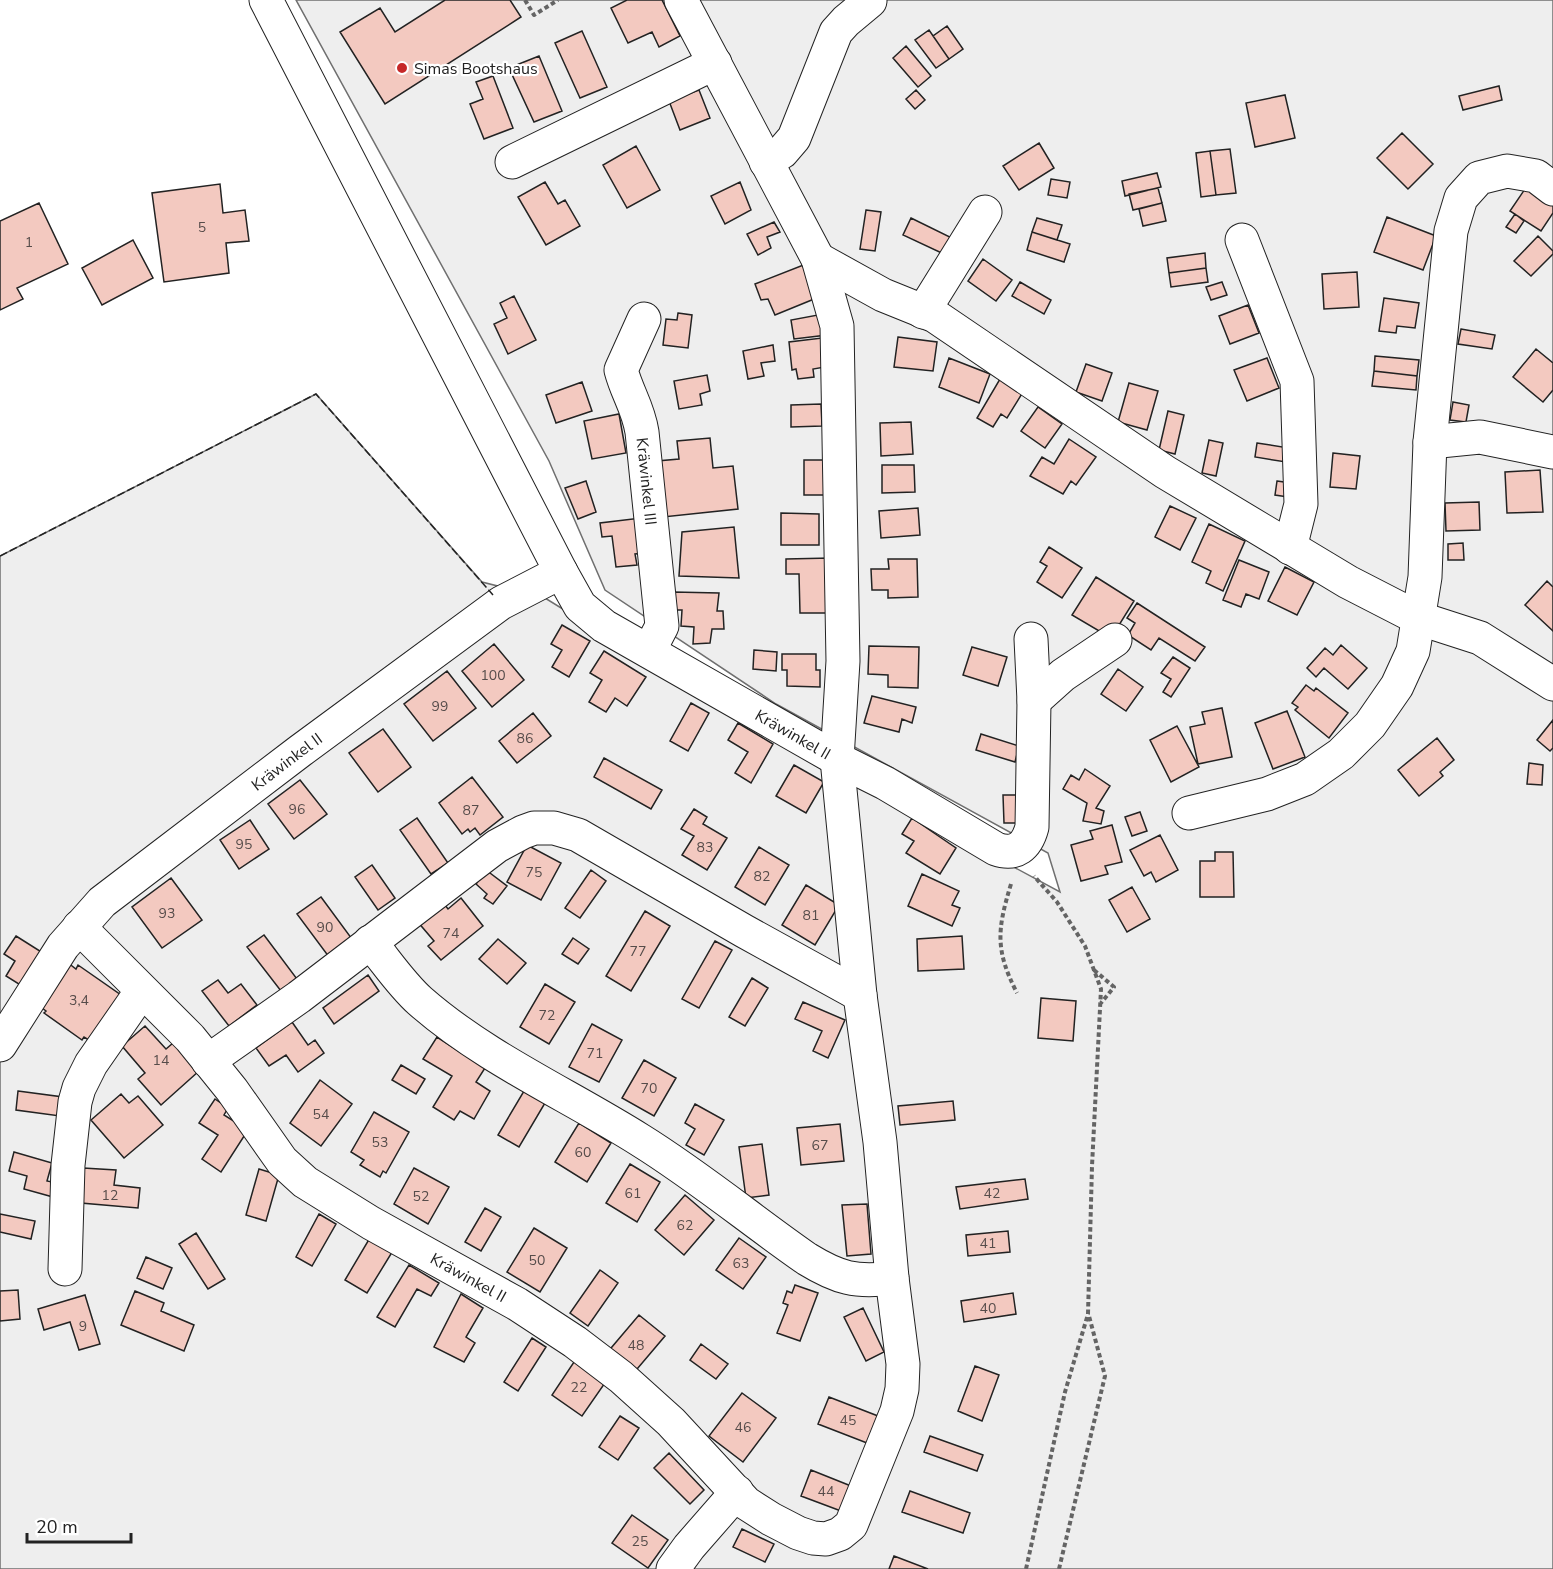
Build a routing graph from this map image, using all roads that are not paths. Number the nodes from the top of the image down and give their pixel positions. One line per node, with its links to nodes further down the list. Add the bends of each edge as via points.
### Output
1 (266, 0): 16 (lane, Kräwinkel II)
2 (681, 0): 4 (lane)
3 (870, 1): 6 (lane, via 836,32 794,138)
4 (715, 63): 5 (lane); 6 (lane)
5 (512, 162)
6 (766, 162): 10 (lane)
7 (1553, 189): 13 (lane, via 1536,176 1507,171 1479,178 1461,198 1451,231)
8 (985, 212): 11 (lane)
9 (1242, 240): 15 (lane, via 1297,381 1301,504)
10 (818, 259): 11 (lane); 23 (lane, via 837,326 843,661)
11 (923, 312): 15 (lane, via 935,316 1165,472)
12 (644, 319): 20 (lane, Kräwinkel III, via 621,370 639,413 662,626)
13 (1430, 442): 14 (lane, via 1480,437); 17 (lane, via 1425,577)
14 (1553, 452)
15 (1290, 548): 17 (lane)
16 (561, 572): 20 (lane, Kräwinkel II, via 580,606 590,615); 25 (lane, Kräwinkel II, via 501,603 309,744 102,902)
17 (1418, 618): 21 (lane, via 1480,638); 24 (lane, via 1413,651 1398,686 1370,725 1341,754 1305,779 1267,794)
18 (1031, 639): 22 (lane)
19 (1115, 640): 22 (lane, via 1063,675)
20 (649, 651): 23 (lane, Kräwinkel II)
21 (1553, 684)
22 (1034, 701): 23 (lane, via 1032,827 1024,845 1009,857)
23 (837, 759): 28 (lane, Kräwinkel II)
24 (1189, 813)
25 (79, 927): 27 (lane, Kräwinkel II); 29 (lane, Kräwinkel II)
26 (370, 942): 28 (lane, via 497,846 523,832 547,827 588,839 744,932); 30 (lane); 32 (lane, via 418,999 442,1018 673,1161 807,1259 853,1280)
27 (141, 992): 30 (lane, Kräwinkel II, via 190,1038); 31 (lane, via 91,1064 77,1095 68,1165)
28 (860, 995): 32 (lane, Kräwinkel II, via 880,1142)
29 (0, 1045)
30 (208, 1061): 33 (lane, Kräwinkel II, via 293,1172 575,1342 671,1422)
31 (65, 1269)
32 (892, 1278): 33 (lane, Kräwinkel II, via 903,1364 900,1400 851,1525 834,1538 813,1538 771,1519)
33 (736, 1492): 34 (lane)
34 (673, 1569)

